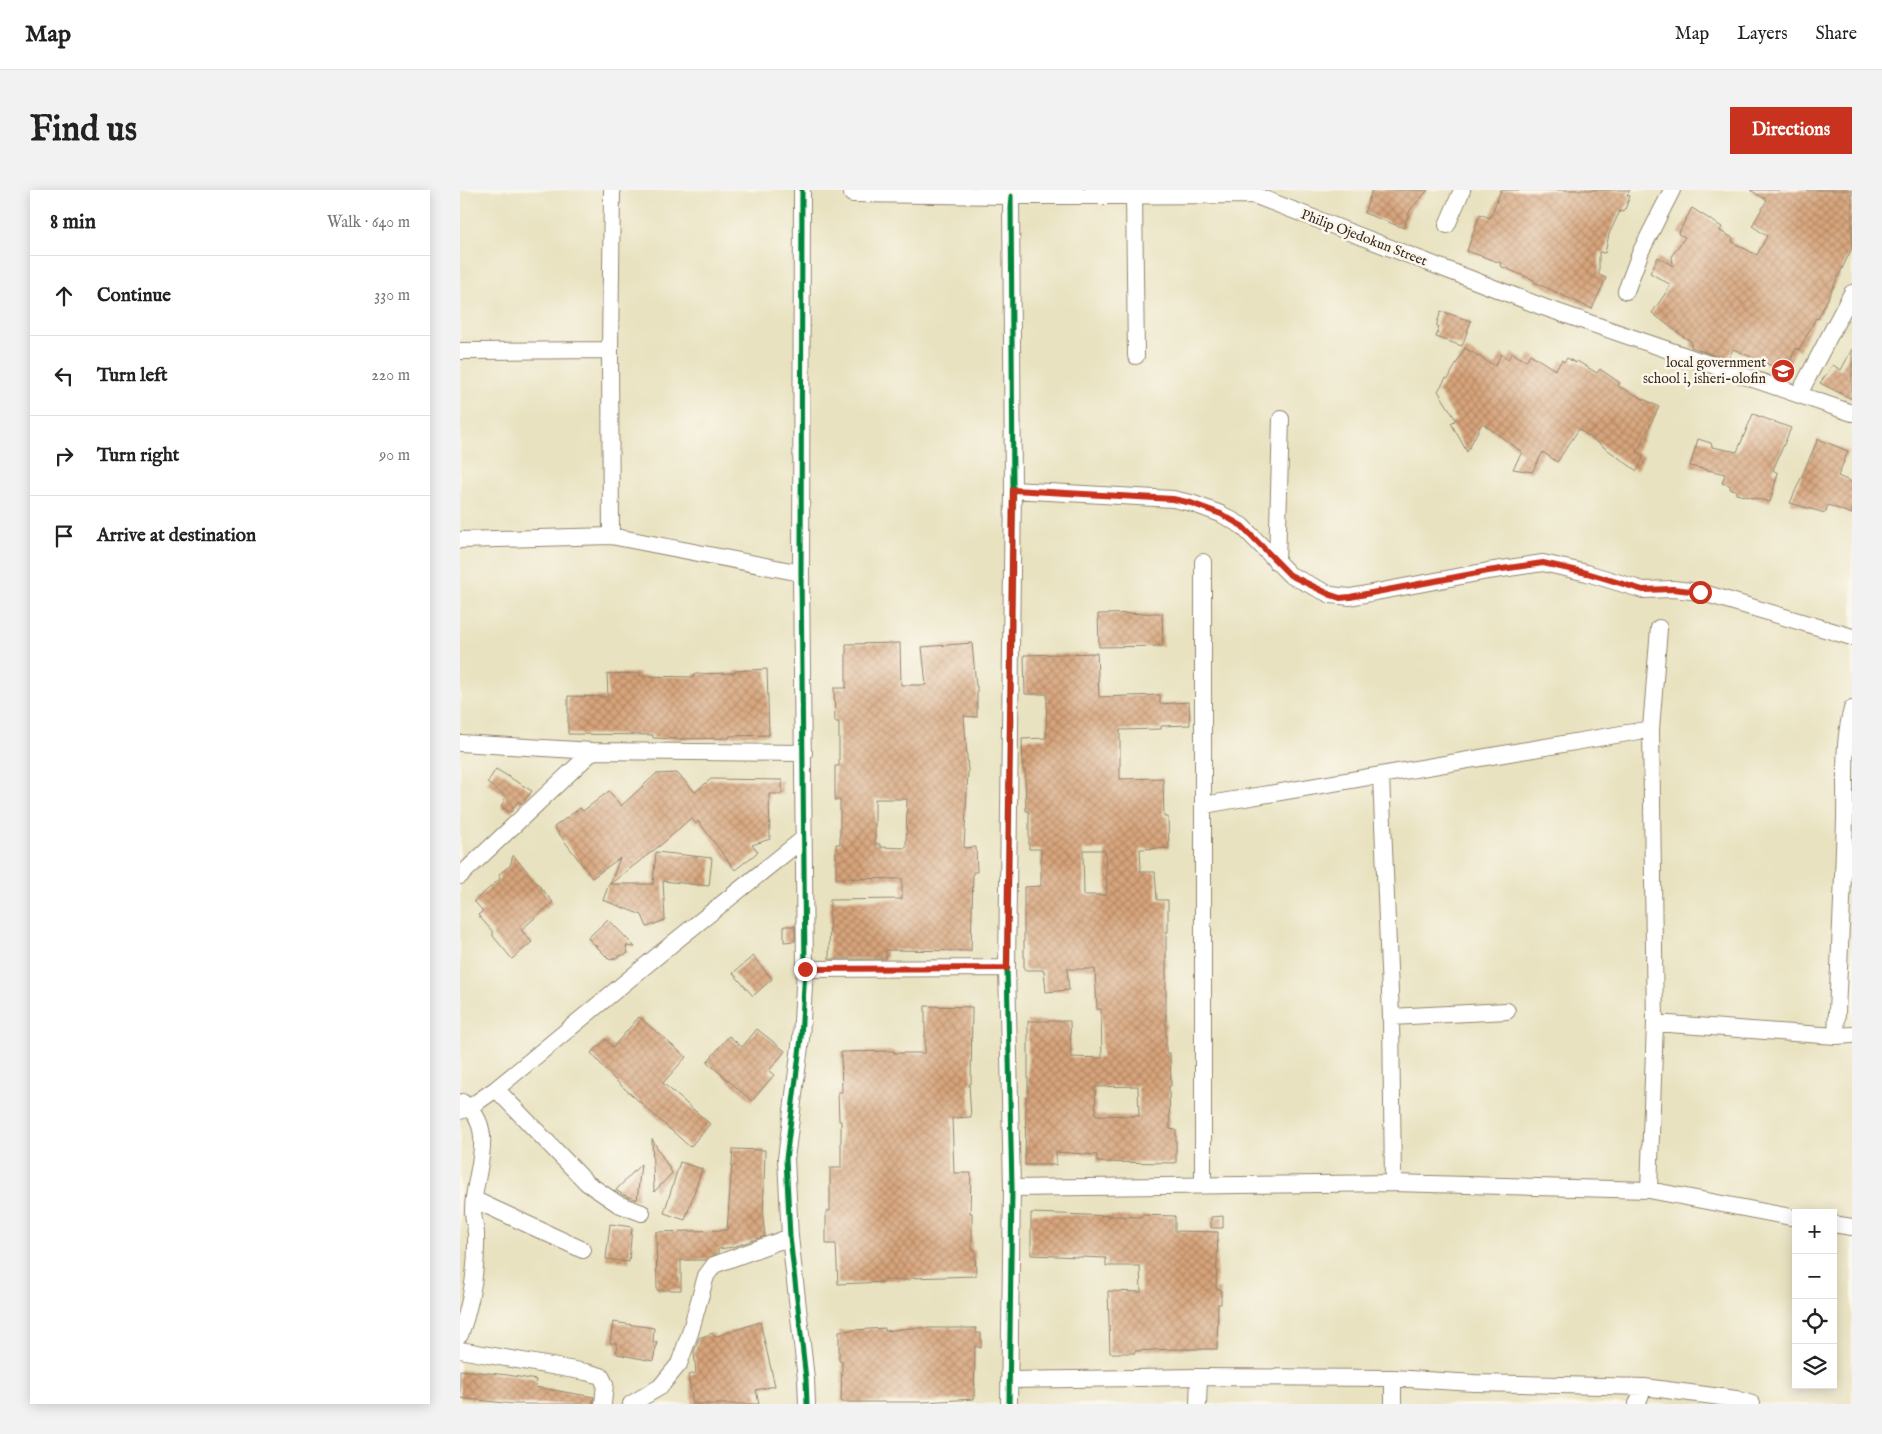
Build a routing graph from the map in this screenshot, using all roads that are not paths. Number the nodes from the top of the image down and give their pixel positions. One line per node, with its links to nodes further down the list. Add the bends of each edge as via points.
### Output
1 (612, 190): 12 (street)
2 (802, 190): 23 (street)
3 (1462, 190): 9 (street)
4 (1672, 190): 10 (street)
5 (1254, 192): 7 (street, Philip Ojedokun Street); 15 (street, Philip Ojedokun Street, via 1543,307)
6 (852, 194): 8 (street, Philip Ojedokun Street)
7 (1134, 195): 8 (street, Philip Ojedokun Street); 14 (street)
8 (1011, 196): 18 (street)
9 (1447, 225)
10 (1626, 291)
11 (1852, 294): 15 (street)
12 (610, 350): 13 (street); 19 (street)
13 (460, 351)
14 (1136, 356)
15 (1799, 394): 16 (street, Philip Ojedokun Street)
16 (1852, 413)
17 (1281, 418): 22 (street)
18 (1013, 490): 22 (street, via 1173,499 1191,503 1242,526); 35 (street)
19 (611, 536): 20 (street); 23 (street)
20 (460, 540)
21 (1203, 562): 32 (street)
22 (1277, 563): 25 (street, via 1290,575 1340,598 1543,563 1643,590 1700,592)
23 (801, 573): 30 (street)
24 (1659, 628): 27 (street)
25 (1852, 637)
26 (1852, 709): 40 (street, via 1845,760)
27 (1651, 729): 31 (street); 39 (street)
28 (460, 743): 29 (street)
29 (593, 751): 30 (street); 34 (street)
30 (804, 753): 33 (street)
31 (1381, 776): 32 (street); 38 (street)
32 (1204, 805): 44 (street)
33 (803, 839): 36 (street); 41 (street)
34 (460, 876)
35 (1007, 968): 36 (street); 45 (street)
36 (805, 969): 52 (street, via 801,1038 786,1159)
37 (1506, 1011): 38 (street)
38 (1391, 1017): 43 (street)
39 (1655, 1023): 40 (street); 46 (street)
40 (1844, 1035)
41 (496, 1089): 42 (street); 48 (street, via 587,1183 618,1204)
42 (463, 1106): 47 (street, via 480,1126 483,1142)
43 (1393, 1183): 44 (street); 46 (street)
44 (1203, 1185): 45 (street)
45 (1012, 1188): 58 (street)
46 (1649, 1190): 49 (street)
47 (475, 1200): 53 (street); 54 (street, via 475,1274)
48 (642, 1213)
49 (1792, 1217)
50 (1837, 1225): 51 (street)
51 (1852, 1227)
52 (790, 1237): 61 (street, via 714,1265 706,1276 679,1364 660,1387); 62 (street)
53 (583, 1250)
54 (460, 1335)
55 (460, 1350): 60 (street, via 601,1376 605,1384)
56 (1198, 1378): 57 (street); 58 (street); 64 (street)
57 (1393, 1378): 59 (street); 65 (street)
58 (1010, 1380): 63 (street)
59 (1644, 1387): 66 (street); 67 (street)
60 (603, 1404)
61 (631, 1404)
62 (807, 1404)
63 (1009, 1404)
64 (1198, 1404)
65 (1393, 1404)
66 (1637, 1404)
67 (1752, 1404)

